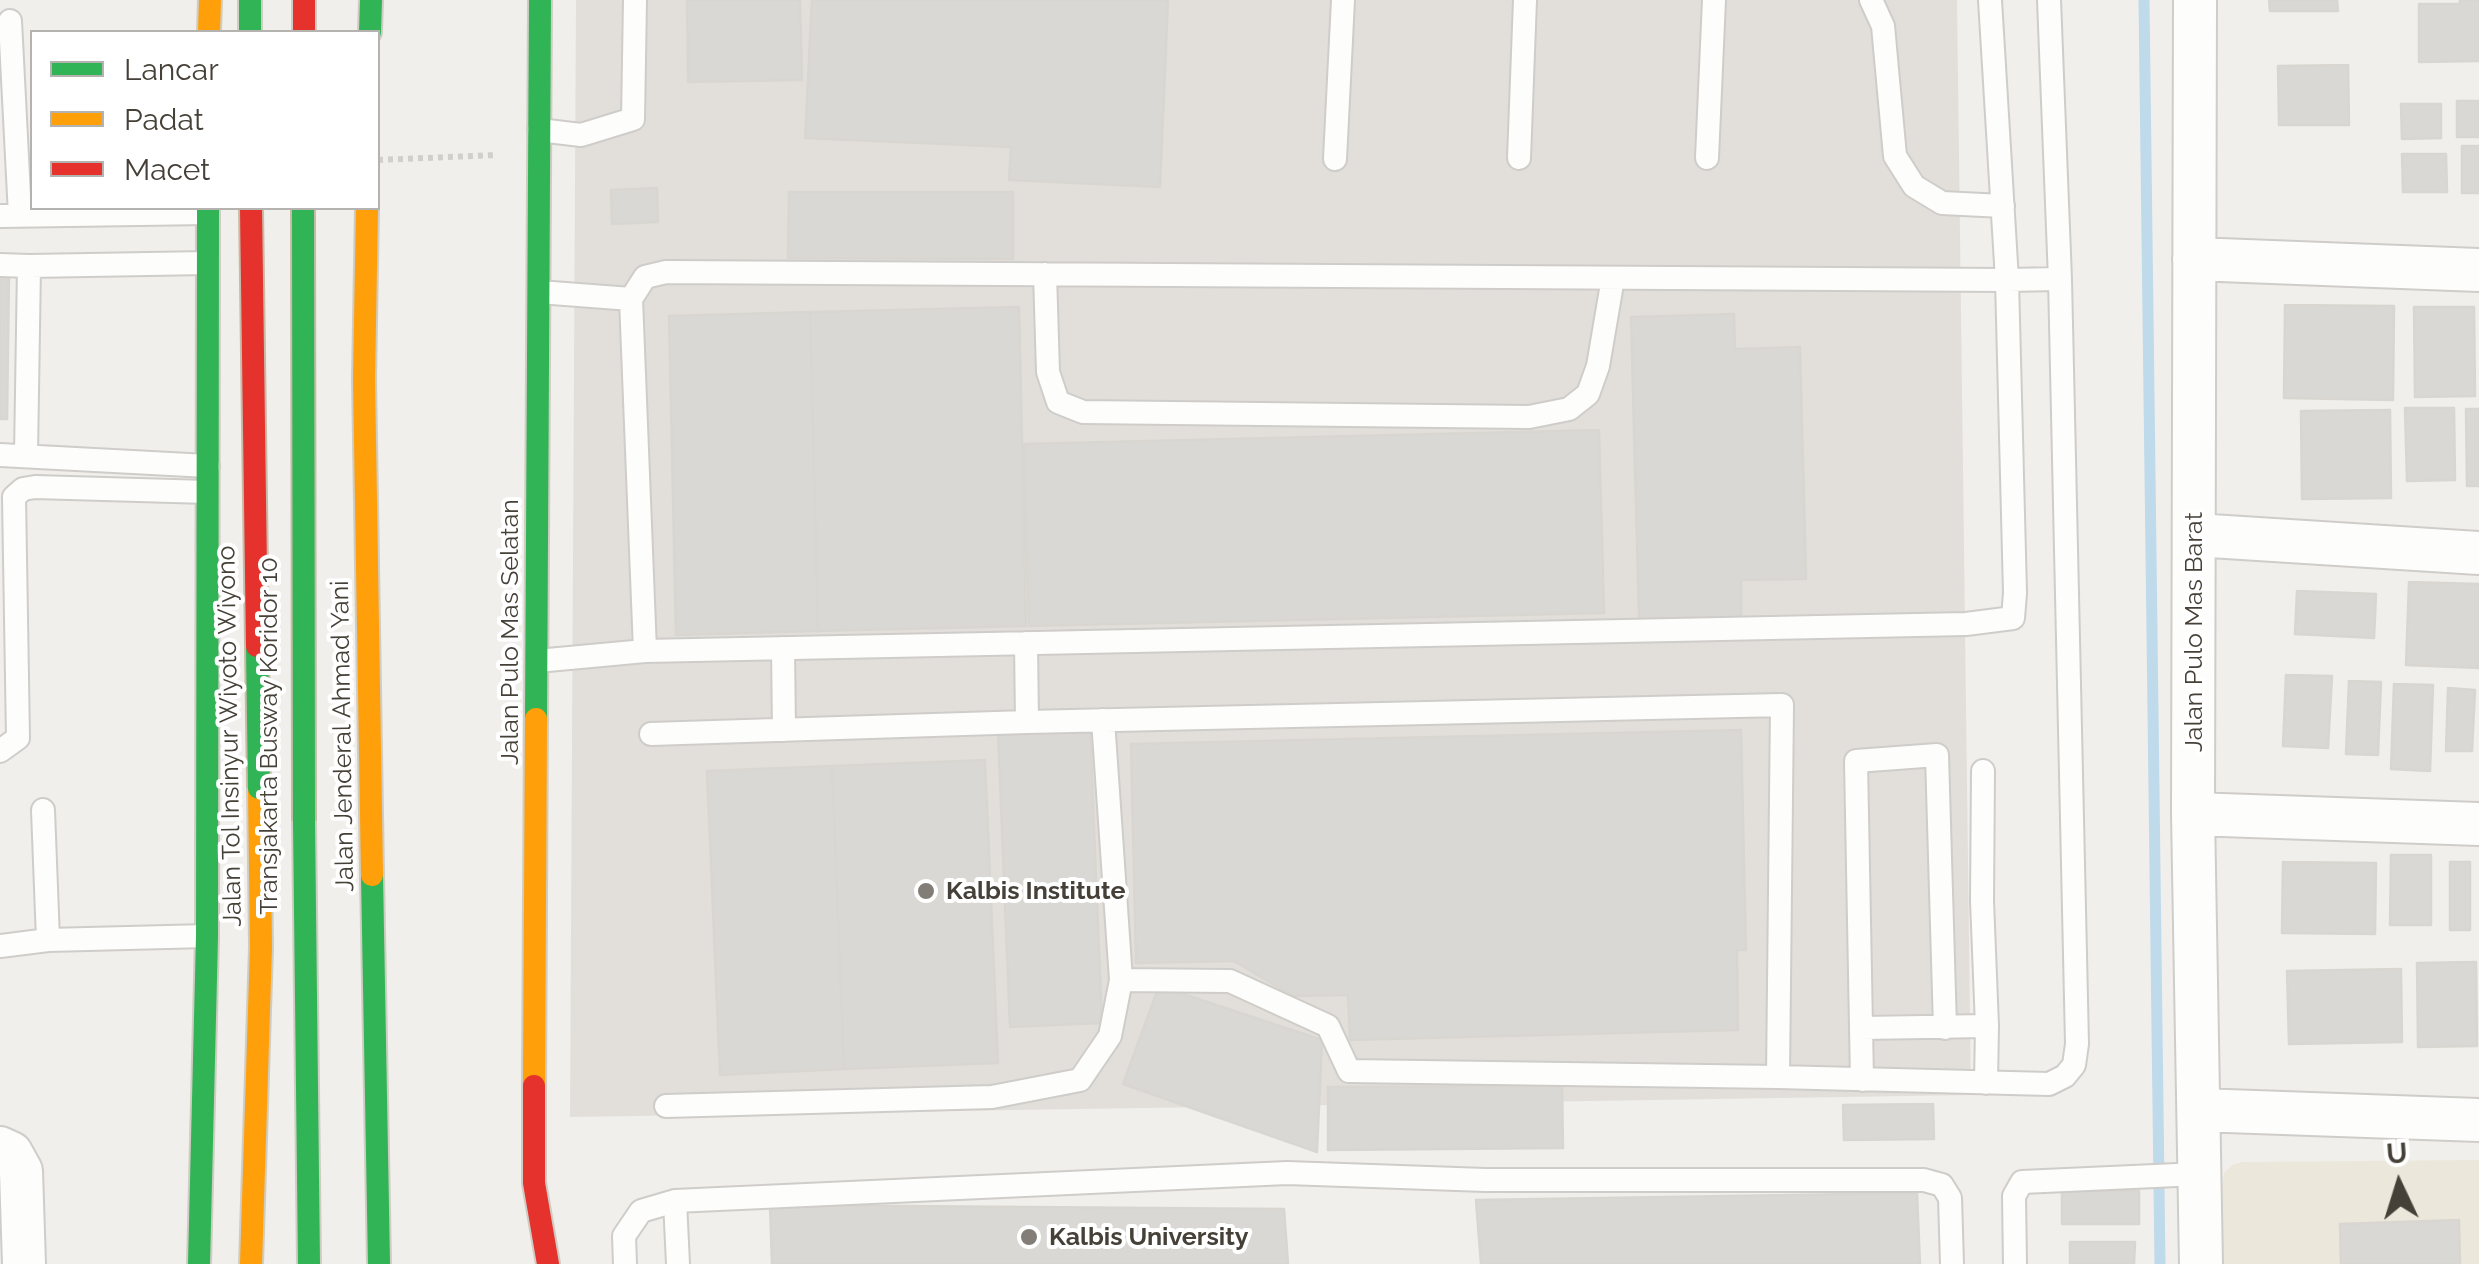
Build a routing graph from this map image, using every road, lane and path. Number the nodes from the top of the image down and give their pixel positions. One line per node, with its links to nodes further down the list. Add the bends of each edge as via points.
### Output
1 (210, 0): 17 (main road)
2 (250, 0): 18 (main road)
3 (270, 0): 19 (lane)
4 (304, 0): 20 (main road)
5 (318, 0): 21 (lane)
6 (371, 0): 22 (main road)
7 (540, 0): 24 (main road, Jalan Pulo Mas Selatan)
8 (634, 0): 24 (lane, via 633,119 581,135)
9 (1343, 0): 28 (lane)
10 (1525, 0): 26 (lane)
11 (1714, 0): 27 (lane)
12 (1871, 0): 30 (lane, via 1882,26 1895,156 1914,186 1942,202)
13 (1990, 0): 30 (lane)
14 (2049, 0): 46 (lane)
15 (2195, 0): 39 (street, Jalan Pulo Mas Barat)
16 (5, 18): 23 (lane); 38 (lane)
17 (208, 30)
18 (250, 30)
19 (270, 30)
20 (304, 30)
21 (318, 30)
22 (370, 30)
23 (30, 37)
24 (539, 130): 48 (main road, Jalan Pulo Mas Selatan)
25 (503, 155): 29 (path)
26 (1519, 158)
27 (1707, 158)
28 (1335, 159)
29 (380, 160)
30 (2002, 206): 47 (lane)
31 (208, 210): 37 (lane); 40 (main road)
32 (252, 210): 95 (main road, Jalan Tol Insinyur Wiyoto Wiyono, bridge, via 261,948)
33 (270, 210): 51 (lane, Transjakarta Busway Koridor 10)
34 (303, 210): 97 (main road, bridge)
35 (319, 210): 52 (lane, Transjakarta Busway Koridor 10)
36 (367, 210): 53 (main road, Jalan Jenderal Ahmad Yani)
37 (49, 211): 38 (lane)
38 (10, 215)
39 (2194, 259): 43 (street); 58 (street, Jalan Pulo Mas Barat)
40 (208, 263): 42 (lane); 50 (main road)
41 (0, 266): 42 (lane)
42 (29, 266): 55 (lane)
43 (2479, 270)
44 (1045, 274): 45 (lane); 45 (lane, via 1048,372 1058,402 1083,412 1529,417 1568,409 1588,394); 49 (lane, via 666,272 645,277)
45 (1613, 278): 47 (lane)
46 (2060, 278): 47 (lane); 85 (lane, via 2078,1044 2074,1065 2049,1084)
47 (2007, 280): 61 (lane, via 2013,618)
48 (540, 292): 49 (lane); 64 (main road, Jalan Pulo Mas Selatan)
49 (630, 299): 63 (lane)
50 (208, 376): 51 (main road); 56 (main road)
51 (278, 378): 52 (main road); 96 (lane, Transjakarta Busway Koridor 10)
52 (327, 379): 53 (main road); 98 (lane, Transjakarta Busway Koridor 10)
53 (364, 379): 99 (main road, Jalan Jenderal Ahmad Yani)
54 (0, 454): 55 (lane)
55 (26, 455): 56 (lane)
56 (208, 466): 57 (main road)
57 (208, 492): 59 (main road); 69 (lane, via 36,487 14,497 18,738)
58 (2196, 535): 60 (street); 72 (street, Jalan Pulo Mas Barat)
59 (208, 553): 74 (main road, via 238,654); 75 (main road)
60 (2479, 553)
61 (1026, 643): 62 (lane); 66 (lane)
62 (783, 648): 63 (lane); 67 (lane)
63 (645, 651): 64 (lane)
64 (538, 661): 100 (main road, Jalan Pulo Mas Selatan, via 534,1183)
65 (1102, 720): 66 (lane); 78 (lane); 83 (lane, via 1782,705)
66 (1027, 722): 67 (lane)
67 (784, 730): 68 (lane)
68 (651, 734)
69 (0, 751)
70 (1983, 771): 79 (lane)
71 (42, 810): 76 (lane)
72 (2194, 814): 73 (street); 87 (street, Jalan Pulo Mas Barat)
73 (2479, 824)
74 (236, 831)
75 (207, 936): 76 (lane); 93 (main road)
76 (48, 940): 77 (lane)
77 (0, 946)
78 (1121, 980): 83 (lane, via 1230,981 1328,1026 1349,1071); 86 (lane, via 1110,1036 1080,1080 992,1097)
79 (1987, 1026): 82 (lane); 85 (lane)
80 (235, 1028): 94 (main road)
81 (1862, 1028): 82 (lane); 82 (lane, via 1856,761 1938,755); 84 (lane)
82 (1945, 1028)
83 (1778, 1077): 84 (lane)
84 (1862, 1080): 85 (lane)
85 (1986, 1083)
86 (666, 1106)
87 (2199, 1110): 88 (street); 90 (street, Jalan Pulo Mas Barat)
88 (2479, 1120)
89 (0, 1148): 92 (street, via 12,1152 21,1171)
90 (2186, 1174): 104 (lane, via 2022,1182 2014,1196); 105 (street, Jalan Pulo Mas Barat)
91 (675, 1201): 101 (lane, via 641,1212 624,1236); 102 (lane); 103 (lane, via 1287,1173 1924,1180 1942,1184 1950,1198)
92 (24, 1264)
93 (199, 1264)
94 (234, 1264)
95 (252, 1264)
96 (270, 1264)
97 (309, 1264)
98 (323, 1264)
99 (379, 1264)
100 (548, 1264)
101 (624, 1264)
102 (678, 1264)
103 (1952, 1264)
104 (2015, 1264)
105 (2202, 1264)

